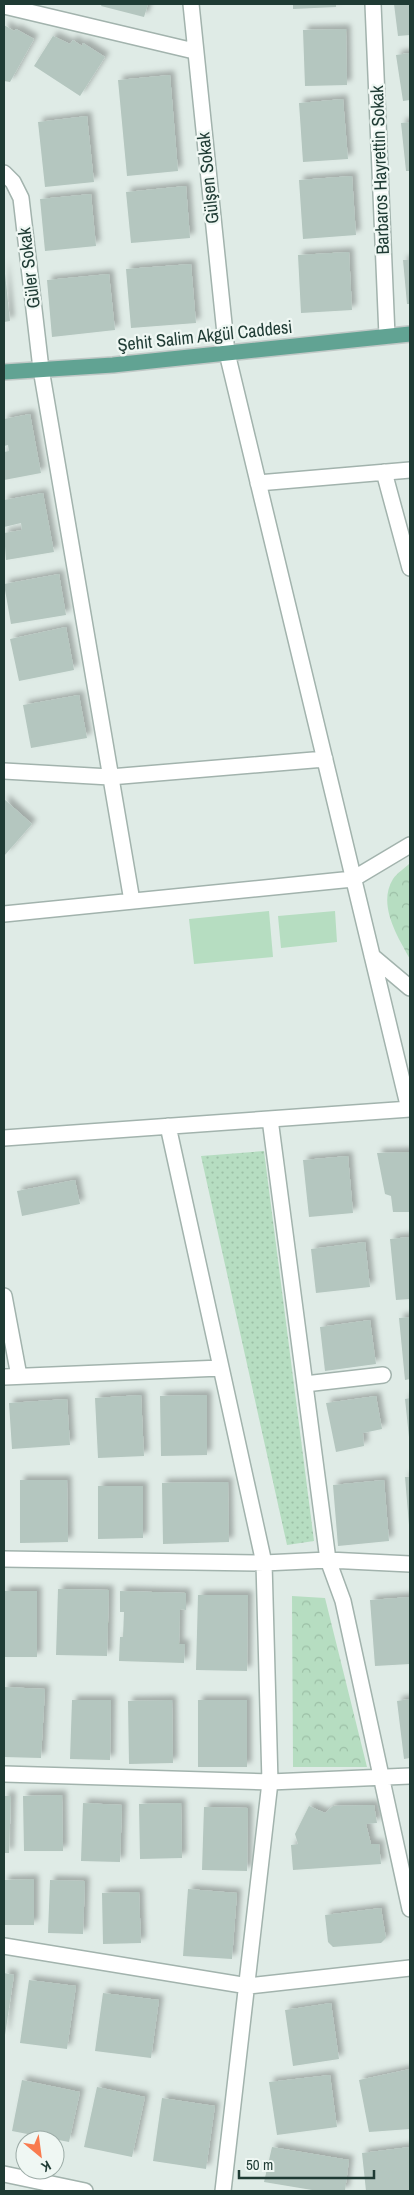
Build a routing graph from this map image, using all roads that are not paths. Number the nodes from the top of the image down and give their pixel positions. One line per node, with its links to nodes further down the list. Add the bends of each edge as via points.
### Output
1 (190, 4): 4 (street, Gülşen Sokak)
2 (373, 4): 7 (street, Barbaros Hayrettin Sokak)
3 (4, 6): 4 (street)
4 (194, 51): 8 (street, Gülşen Sokak)
5 (4, 173): 9 (street, Güler Sokak, via 21,198)
6 (410, 334): 7 (main road, Şehit Salim Akgül Caddesi)
7 (387, 336): 8 (main road, Şehit Salim Akgül Caddesi)
8 (227, 353): 9 (main road, Şehit Salim Akgül Caddesi); 13 (street, Gülşen Sokak)
9 (41, 369): 10 (main road, Şehit Salim Akgül Caddesi); 17 (street, Güler Sokak)
10 (4, 372)
11 (410, 470): 12 (street)
12 (384, 472): 13 (street); 14 (street)
13 (258, 483): 15 (street, Gülşen Sokak)
14 (410, 568)
15 (325, 760): 17 (street); 19 (street, Gülşen Sokak)
16 (4, 771): 17 (street)
17 (110, 777): 20 (street, Güler Sokak)
18 (410, 845): 19 (street)
19 (353, 878): 20 (street); 22 (street, Gülşen Sokak)
20 (132, 901): 21 (street)
21 (4, 914)
22 (372, 956): 23 (street); 24 (street, Gülşen Sokak)
23 (410, 988)
24 (409, 1109): 25 (street)
25 (270, 1119): 26 (street); 33 (street)
26 (168, 1126): 27 (street); 29 (street)
27 (4, 1138)
28 (4, 1296): 31 (street)
29 (221, 1368): 31 (street); 36 (street)
30 (383, 1375): 33 (street)
31 (19, 1376): 32 (street)
32 (4, 1377)
33 (305, 1384): 35 (street)
34 (4, 1559): 36 (street)
35 (328, 1560): 36 (street); 37 (street); 40 (street, via 343,1601)
36 (264, 1563): 41 (street)
37 (410, 1564)
38 (4, 1774): 41 (street)
39 (410, 1776): 40 (street)
40 (382, 1778): 41 (street); 42 (street)
41 (270, 1782): 45 (street)
42 (410, 1909)
43 (4, 1946): 45 (street)
44 (410, 1968): 45 (street)
45 (248, 1986): 48 (street)
46 (4, 2174): 47 (street)
47 (85, 2191)
48 (223, 2191)

